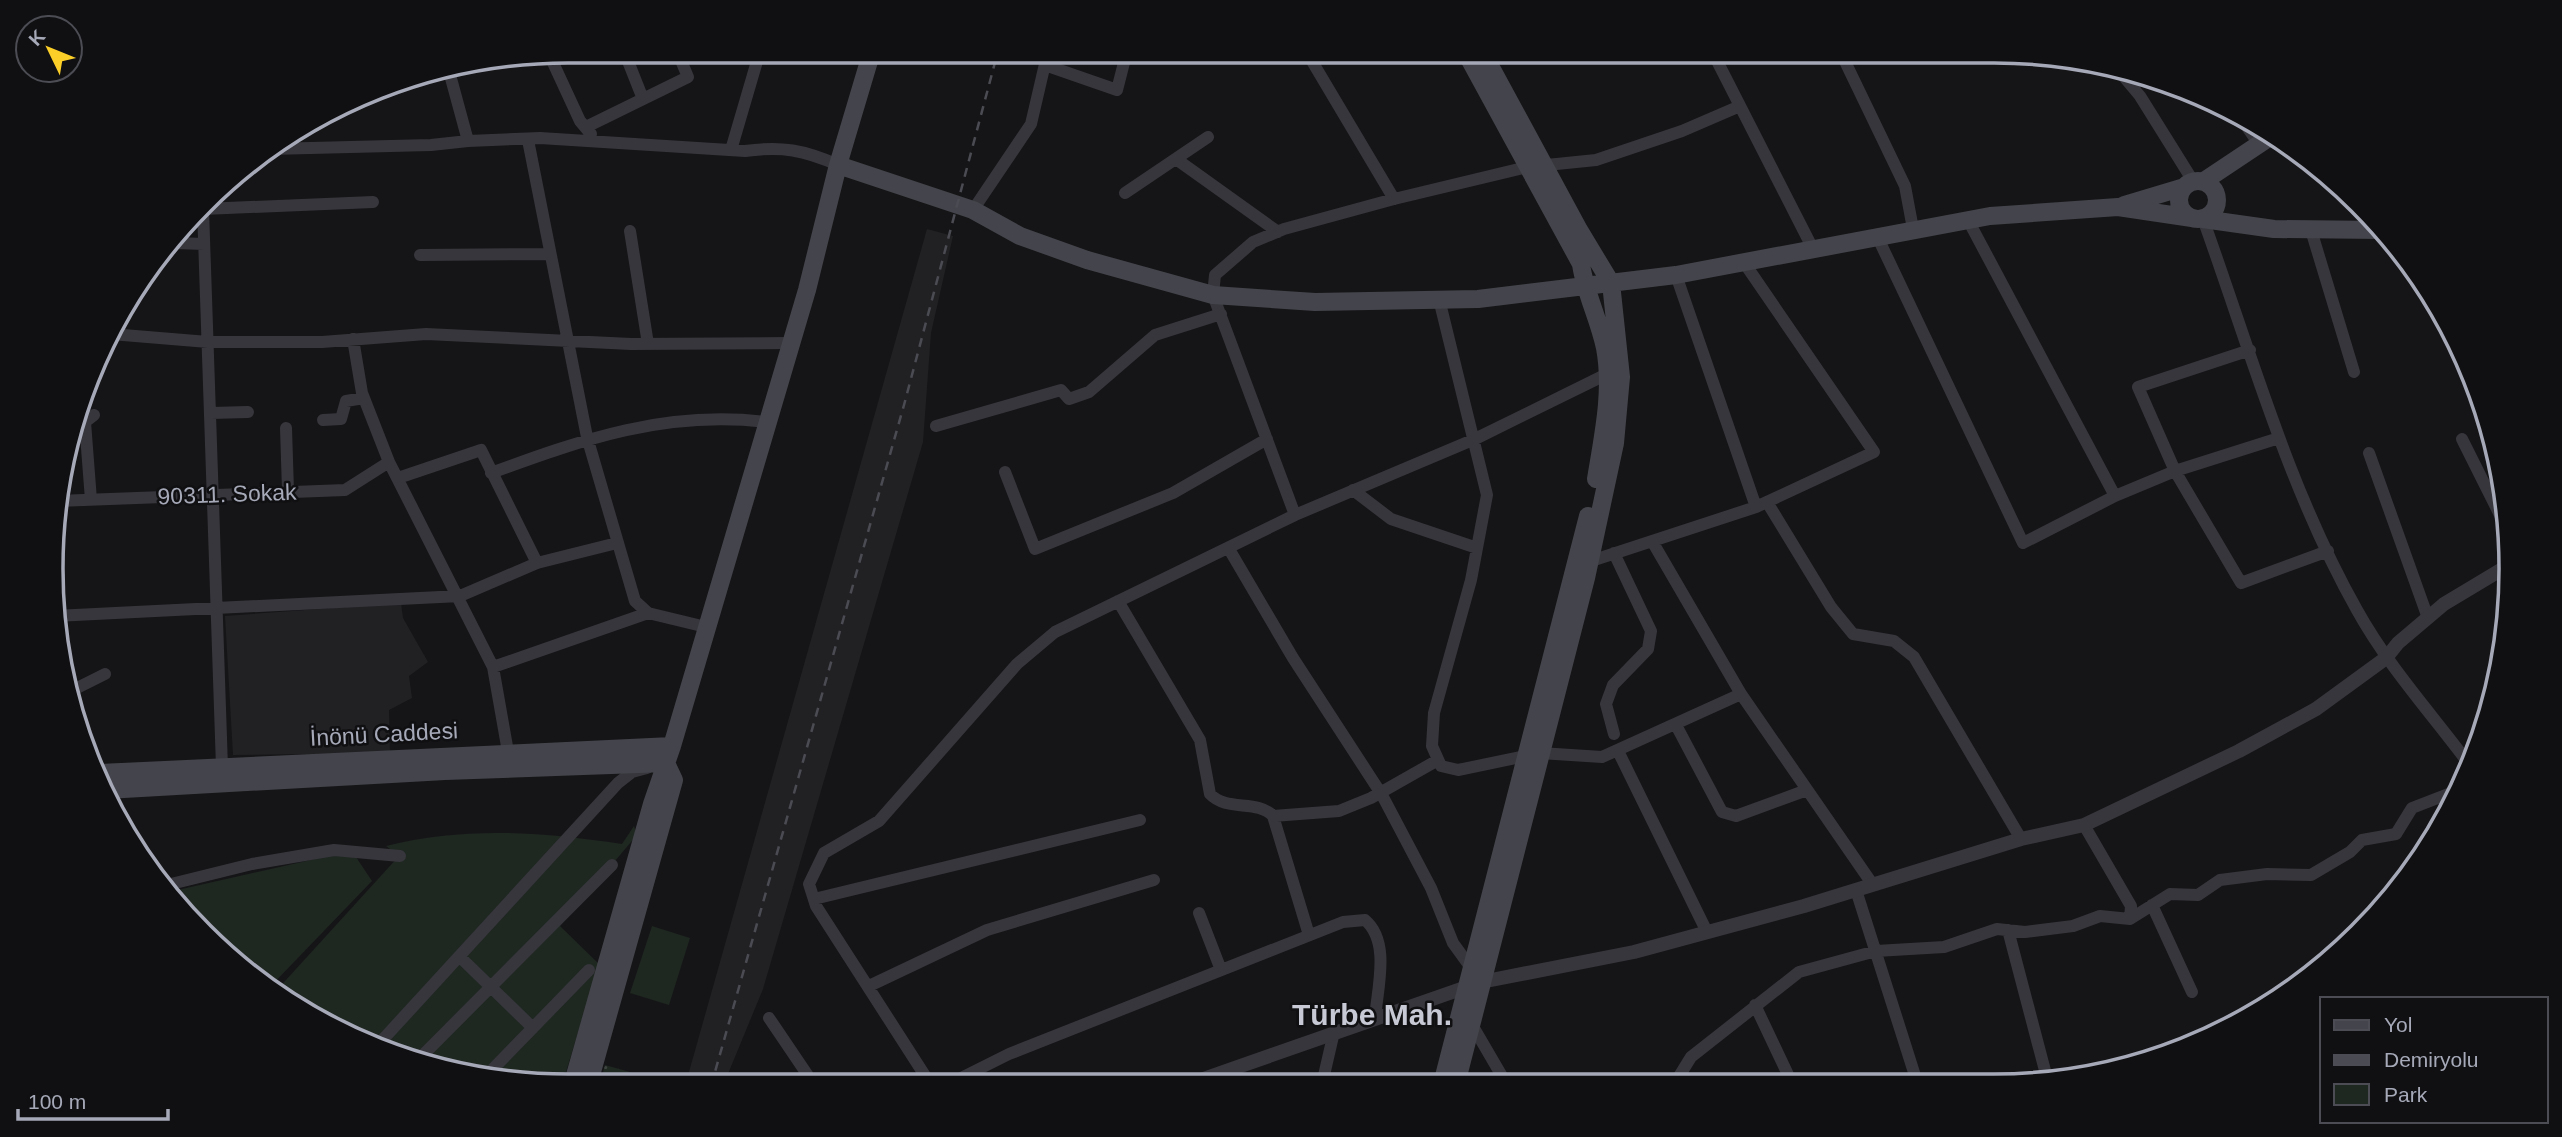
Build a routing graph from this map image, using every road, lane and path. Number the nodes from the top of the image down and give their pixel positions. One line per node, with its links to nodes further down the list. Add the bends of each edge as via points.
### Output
1 (554, 63): 17 (street)
2 (629, 63): 15 (street)
3 (682, 63): 15 (street, via 688,77)
4 (756, 63): 24 (street)
5 (868, 63): 26 (main road)
6 (1124, 63): 12 (street, via 1117,90)
7 (1313, 63): 30 (street)
8 (1472, 63): 27 (main road)
9 (1488, 63): 27 (main road)
10 (1718, 63): 16 (street)
11 (1846, 63): 38 (street, via 1905,186)
12 (1045, 65): 34 (street, via 1031,124)
13 (451, 77): 20 (street)
14 (2127, 81): 28 (street)
15 (643, 99): 17 (street)
16 (1740, 106): 27 (street, via 1596,160); 46 (street)
17 (586, 127): 22 (street)
18 (1208, 137): 25 (street)
19 (528, 139): 20 (street); 22 (street); 47 (street)
20 (468, 141): 23 (street)
21 (2263, 141): 28 (main road)
22 (597, 142): 24 (street)
23 (287, 149)
24 (731, 150): 26 (street, via 771,147 807,151)
25 (1176, 159): 29 (street); 42 (street)
26 (838, 165): 34 (main road); 60 (main road)
27 (1536, 166): 30 (street); 51 (main road); 52 (main road, via 1581,264)
28 (2194, 183): 32 (main road); 36 (main road, via 2179,197 2180,208); 36 (main road, via 2213,188 2218,203 2213,213)
29 (1125, 193)
30 (1394, 199): 42 (street)
31 (373, 202): 33 (street)
32 (2118, 207): 36 (main road); 37 (main road)
33 (214, 209)
34 (973, 210): 53 (main road, via 1020,236 1087,260)
35 (203, 219): 45 (street)
36 (2198, 219): 39 (main road); 62 (street)
37 (1968, 220): 38 (main road); 87 (street)
38 (1913, 229): 43 (main road)
39 (2311, 230): 40 (main road); 63 (street)
40 (2369, 230)
41 (630, 231): 61 (street)
42 (1278, 232): 53 (street, via 1253,242 1215,275)
43 (1877, 236): 46 (main road); 87 (street, via 2023,543)
44 (181, 243): 45 (street)
45 (204, 244): 58 (street)
46 (1812, 247): 49 (main road)
47 (550, 254): 48 (street); 59 (street)
48 (420, 255)
49 (1743, 261): 50 (main road); 90 (street, via 1874,452)
50 (1676, 275): 51 (main road); 90 (street)
51 (1611, 283): 52 (main road); 100 (main road, via 1621,377 1615,443)
52 (1584, 285): 54 (main road, via 1478,299); 64 (main road, via 1605,348)
53 (1213, 295): 54 (main road, via 1315,302); 55 (street)
54 (1439, 299): 76 (street)
55 (1221, 314): 71 (street, via 1155,335 1089,392 1069,399 1061,390); 75 (street)
56 (121, 335): 58 (street)
57 (353, 339): 58 (street); 59 (street, via 426,334); 65 (street)
58 (208, 342): 67 (street)
59 (568, 342): 61 (street); 73 (street)
60 (790, 343): 61 (street); 70 (main road)
61 (648, 344)
62 (2250, 350): 74 (street); 80 (street, via 2138,387)
63 (2354, 372)
64 (1607, 374): 76 (street); 100 (main road, via 1609,398)
65 (364, 398): 69 (street, via 346,401 341,419); 79 (street)
66 (248, 412): 67 (street)
67 (211, 413): 86 (street)
68 (94, 415): 88 (street, via 85,422)
69 (323, 419)
70 (766, 422): 73 (street, via 732,418 636,427); 108 (main road)
71 (936, 426)
72 (286, 428): 84 (street)
73 (587, 438): 81 (street); 94 (street)
74 (2279, 438): 80 (street); 97 (street)
75 (1267, 439): 82 (street, via 1173,493 1035,549); 92 (street)
76 (1475, 439): 85 (street); 95 (street, via 1487,495)
77 (2462, 439): 91 (street)
78 (2369, 453): 107 (street)
79 (390, 462): 83 (street); 84 (street, 90311. Sokak, via 345,489)
80 (2175, 471): 87 (street); 97 (street, via 2241,583)
81 (491, 472): 83 (street, via 481,450); 99 (street)
82 (1005, 472)
83 (398, 478): 102 (street)
84 (288, 491): 86 (street, 90311. Sokak)
85 (1353, 491): 92 (street); 95 (street, via 1391,519)
86 (214, 494): 88 (street, 90311. Sokak); 104 (street)
87 (2115, 496)
88 (91, 500): 89 (street, 90311. Sokak)
89 (67, 501)
90 (1762, 505): 93 (street); 131 (street, via 1853,634 1894,641 1914,657)
91 (2495, 505)
92 (1295, 515): 96 (street)
93 (1652, 541): 98 (street); 113 (street)
94 (617, 543): 99 (street); 105 (street, via 635,601)
95 (1477, 548): 121 (street, via 1434,713 1432,746)
96 (1229, 549): 103 (street); 126 (street)
97 (2328, 551): 109 (street)
98 (1614, 553): 100 (street); 115 (street, via 1651,631 1648,649 1613,685 1606,704)
99 (537, 563): 102 (street)
100 (1582, 565): 118 (main road)
101 (2499, 571): 107 (street)
102 (460, 596): 104 (street); 110 (street)
103 (1118, 601): 128 (street, via 1200,740 1210,794 1225,804 1267,809); 138 (street, via 1055,632 1017,664 879,821 824,853 809,884)
104 (218, 608): 106 (street); 122 (street)
105 (648, 613): 108 (street); 110 (street)
106 (65, 615)
107 (2428, 618): 109 (street)
108 (706, 627): 119 (main road)
109 (2386, 658): 120 (street); 130 (street, via 2316,709)
110 (494, 667): 117 (street)
111 (105, 674): 112 (street)
112 (78, 688)
113 (1741, 694): 114 (street); 125 (street)
114 (1676, 725): 116 (street); 125 (street, via 1723,812 1736,816)
115 (1614, 734)
116 (1618, 751): 118 (street, via 1602,757); 143 (street)
117 (508, 752): 119 (main road, İnönü Caddesi); 122 (main road, İnönü Caddesi)
118 (1532, 754): 121 (street, via 1458,770 1441,766); 149 (main road)
119 (669, 755): 124 (main road); 146 (street, via 618,783); 164 (main road); 165 (main road, via 674,780)
120 (2463, 756)
121 (1438, 760): 126 (street)
122 (222, 767): 123 (main road, İnönü Caddesi)
123 (106, 773)
124 (114, 790)
125 (1807, 790): 136 (street)
126 (1380, 791): 128 (street, via 1339,811); 149 (street, via 1454,943)
127 (2445, 795): 139 (street, via 2412,808 2396,834 2362,839 2350,852 2311,875 2220,880 2198,895 2170,894)
128 (1273, 816): 144 (street)
129 (1140, 820): 138 (street)
130 (2084, 825): 131 (street); 141 (street, via 2131,906)
131 (2021, 839): 136 (street)
132 (400, 856): 135 (street, via 334,850)
133 (612, 865): 151 (street)
134 (1154, 880): 150 (street, via 987,930)
135 (173, 884)
136 (1873, 885): 137 (street)
137 (1856, 890): 143 (street); 145 (street)
138 (814, 899): 150 (street)
139 (2152, 905): 141 (street); 153 (street)
140 (1199, 913): 148 (street)
141 (2130, 919): 142 (street, via 2100,916 2073,926)
142 (2008, 930): 145 (street, via 1997,929 1944,947); 163 (street)
143 (1707, 932): 149 (street, via 1634,952)
144 (1310, 935): 148 (street); 156 (street, via 1343,922 1365,920 1374,927 1381,954)
145 (1875, 951): 154 (street, via 1799,972); 176 (street)
146 (460, 957): 151 (street); 160 (street)
147 (589, 970): 158 (street)
148 (1221, 970): 168 (street)
149 (1476, 975): 152 (main road); 157 (main road)
150 (869, 986): 167 (street)
151 (492, 987): 158 (street); 161 (street)
152 (1464, 990): 156 (street); 171 (main road)
153 (2192, 992)
154 (1755, 1005): 174 (street, via 1691,1057); 175 (street)
155 (769, 1018): 166 (street)
156 (1375, 1019): 159 (street)
157 (1471, 1023): 172 (main road); 173 (street)
158 (533, 1028): 162 (street)
159 (1334, 1032): 169 (street); 170 (street)
160 (383, 1039)
161 (425, 1053)
162 (494, 1068)
163 (2045, 1071)
164 (575, 1074)
165 (591, 1074)
166 (807, 1074)
167 (924, 1074)
168 (969, 1074)
169 (1217, 1074)
170 (1324, 1074)
171 (1445, 1074)
172 (1458, 1074)
173 (1501, 1074)
174 (1681, 1074)
175 (1788, 1074)
176 (1914, 1074)

